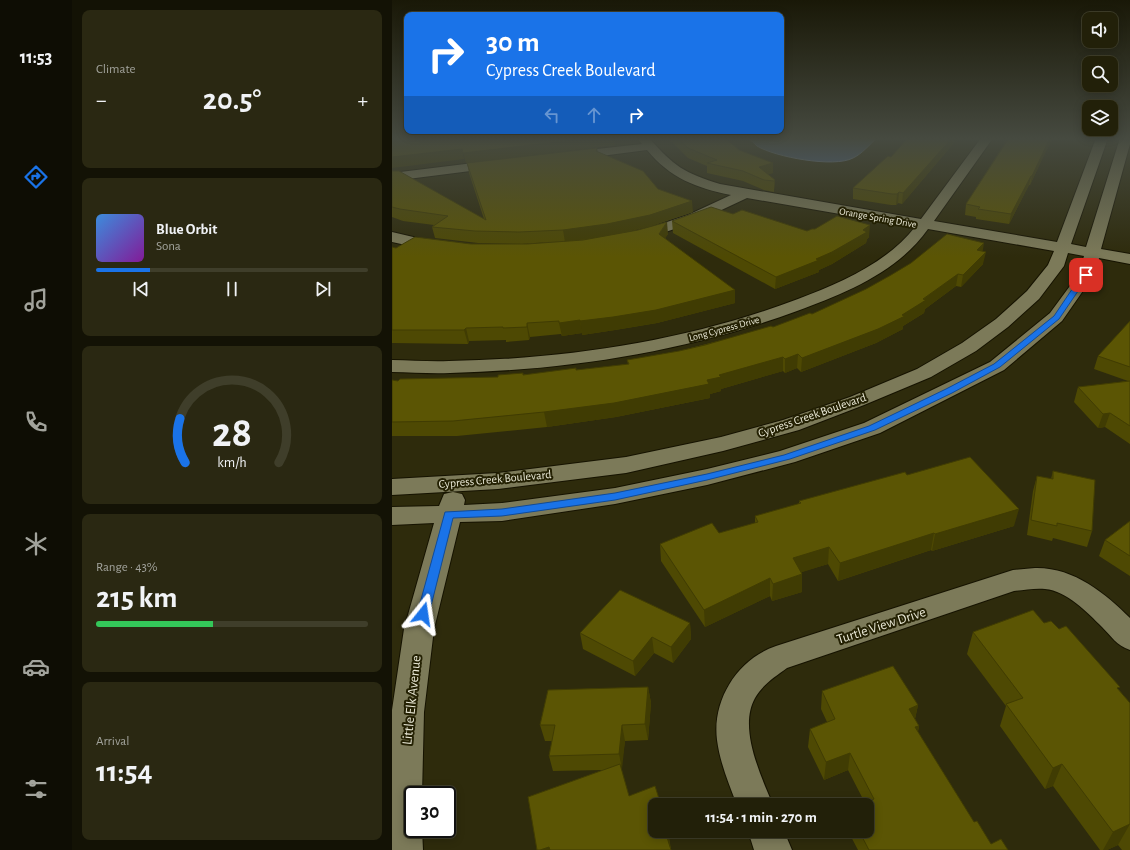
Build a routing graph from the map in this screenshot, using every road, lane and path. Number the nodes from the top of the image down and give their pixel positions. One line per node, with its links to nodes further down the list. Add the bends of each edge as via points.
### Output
1 (691, 178): 5 (street, Orange Spring Drive)
2 (958, 178): 6 (street, Long Cypress Drive)
3 (1088, 178): 10 (street, Cypress Creek Boulevard)
4 (1114, 178): 11 (street)
5 (744, 194): 6 (street, Orange Spring Drive); 8 (street, via 683,223)
6 (924, 224): 10 (street, Orange Spring Drive); 13 (street, Long Cypress Drive, via 912,241 878,267 804,303 744,324 604,355 531,363)
7 (392, 237): 9 (street)
8 (624, 238)
9 (451, 248)
10 (1063, 248): 11 (street, Orange Spring Drive); 14 (street, Cypress Creek Boulevard, via 1056,266 1033,295 1002,323 969,347 924,373 857,401 723,444 640,462)
11 (1092, 252): 12 (street, Orange Spring Drive); 16 (street, via 1086,275 1056,317 997,366 872,428 787,457 615,496 502,512)
12 (1130, 259)
13 (392, 366)
14 (457, 484): 15 (street, Cypress Creek Boulevard); 16 (street, Little Elk Avenue)
15 (399, 487): 17 (street)
16 (449, 514): 17 (street); 21 (street, Little Elk Avenue, via 420,628 408,712)
17 (394, 522)
18 (1130, 638): 19 (street, Turtle View Drive, via 1095,602 1072,588 1047,579 1013,581 776,659 754,675 739,696 732,722 737,760)
19 (752, 798)
20 (769, 838): 22 (street)
21 (404, 850)
22 (773, 850)

